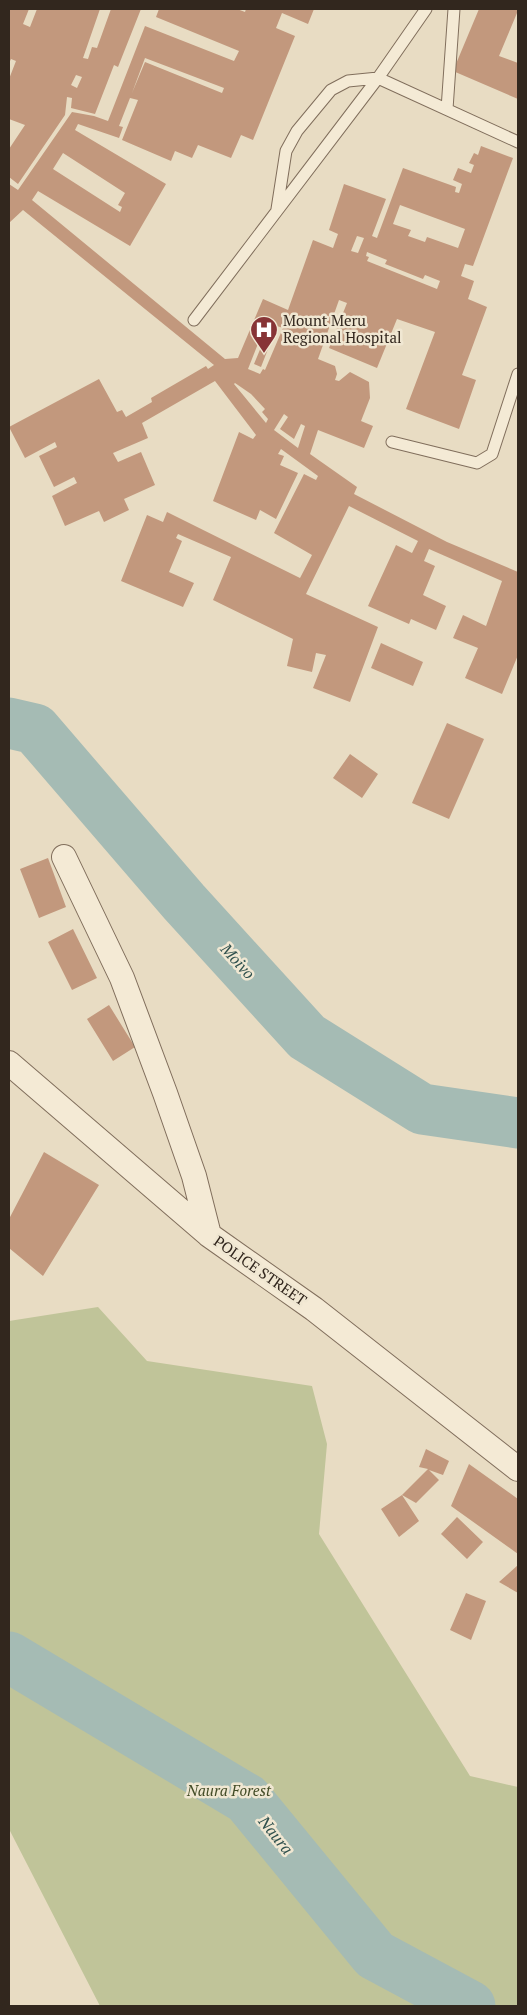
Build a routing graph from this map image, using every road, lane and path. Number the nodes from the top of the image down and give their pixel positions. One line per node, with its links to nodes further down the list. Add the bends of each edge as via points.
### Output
1 (426, 9): 3 (lane)
2 (454, 9): 4 (lane)
3 (378, 78): 4 (lane); 6 (lane); 6 (lane, via 348,80 331,90 297,131 286,151)
4 (447, 109): 5 (lane)
5 (518, 142)
6 (277, 210): 7 (lane)
7 (194, 320)
8 (518, 374): 9 (lane, via 492,454 477,463)
9 (392, 442)
10 (64, 857): 12 (street, via 122,978 191,1167)
11 (9, 1063): 12 (street, POLICE STREET)
12 (209, 1234): 13 (street, POLICE STREET, via 314,1309)
13 (518, 1469)

